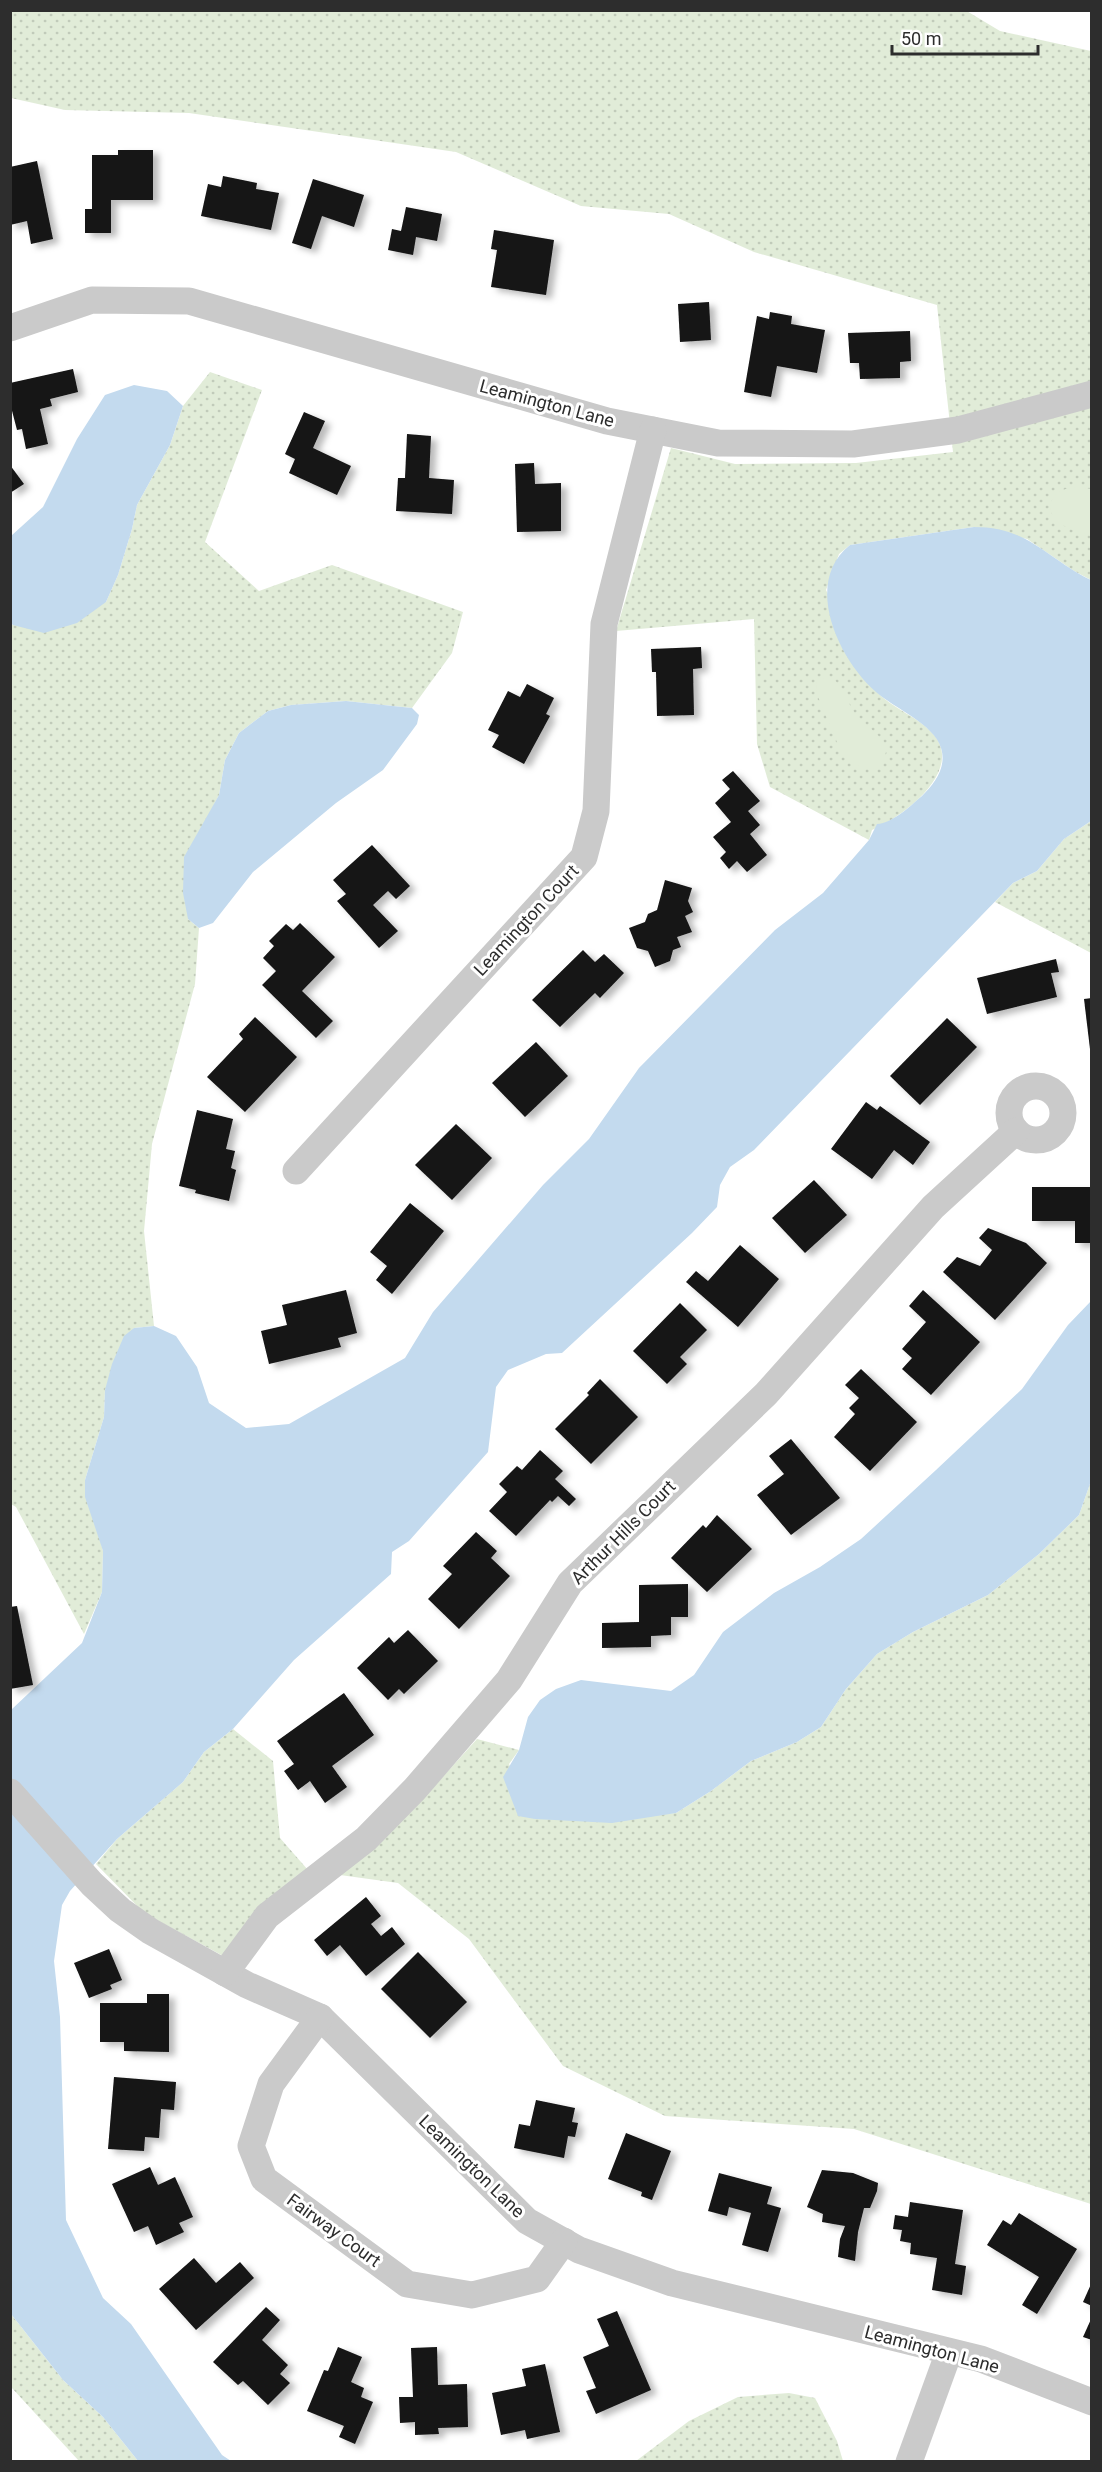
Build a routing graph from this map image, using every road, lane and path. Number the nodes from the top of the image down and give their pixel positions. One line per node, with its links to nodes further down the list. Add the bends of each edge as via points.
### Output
1 (10, 328): 3 (street, Leamington Lane, via 92,300 189,301 607,421)
2 (1092, 394): 3 (street, Leamington Lane, via 958,430 853,444 718,443)
3 (652, 430): 5 (street, Leamington Court, via 604,624 596,811 584,857)
4 (1016, 1131): 7 (street, Arthur Hills Court, via 933,1207 766,1394 570,1583 509,1680 415,1789 366,1839 267,1916)
5 (296, 1171)
6 (10, 1792): 7 (street, Leamington Lane, via 120,1910)
7 (225, 1972): 8 (street, Leamington Lane)
8 (320, 2017): 9 (street, Leamington Lane, via 527,2221); 9 (street, Fairway Court, via 271,2085 251,2146 264,2179 407,2284 472,2295 537,2279)
9 (564, 2241): 10 (street, Leamington Lane, via 672,2283)
10 (950, 2352): 11 (street, Leamington Lane, via 981,2359); 12 (street)
11 (1092, 2402)
12 (909, 2462)

